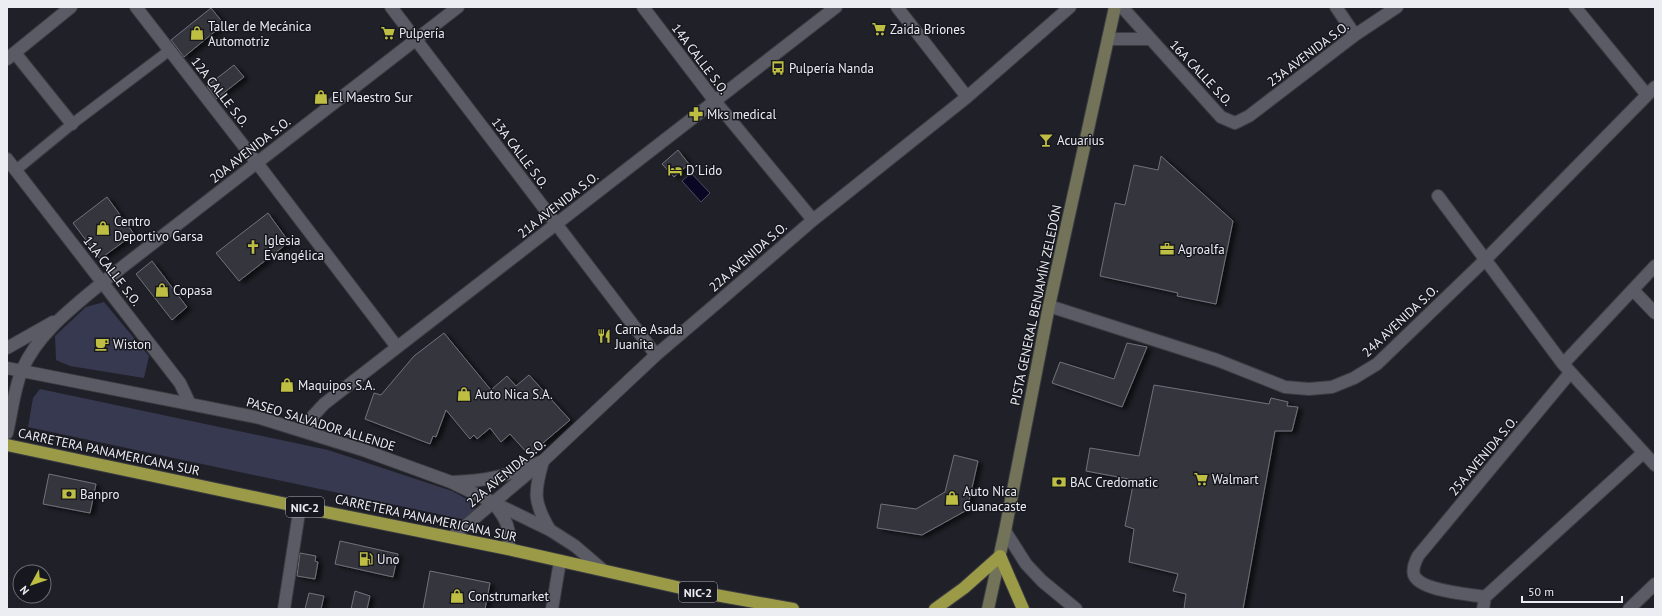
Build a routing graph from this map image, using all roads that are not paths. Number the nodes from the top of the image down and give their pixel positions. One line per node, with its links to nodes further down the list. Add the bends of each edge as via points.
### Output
1 (71, 7): 19 (street)
2 (136, 7): 18 (street, 12A CALLE S.O.)
3 (391, 7): 17 (street, 13A CALLE S.O.)
4 (458, 7): 17 (street, 20A AVENIDA S.O.)
5 (643, 7): 22 (street, 14A CALLE S.O.)
6 (836, 7): 22 (street, 21A AVENIDA S.O.)
7 (897, 7): 21 (street)
8 (1070, 7): 21 (street, 22A AVENIDA S.O.)
9 (1115, 7): 15 (main road, PISTA GENERAL BENJAMÍN ZELEDÓN)
10 (1122, 7): 16 (street, 16A CALLE S.O.)
11 (1336, 7): 14 (street)
12 (1397, 7): 14 (street, 23A AVENIDA S.O.)
13 (1574, 7): 20 (street)
14 (1355, 35): 23 (street, 23A AVENIDA S.O., via 1249,116)
15 (1108, 39): 16 (street, 16A CALLE S.O.); 35 (main road, PISTA GENERAL BENJAMÍN ZELEDÓN)
16 (1150, 39): 23 (street, 16A CALLE S.O., via 1221,117)
17 (416, 40): 26 (street, 20A AVENIDA S.O.); 30 (street, 13A CALLE S.O.)
18 (170, 50): 24 (street); 26 (street, 12A CALLE S.O.)
19 (11, 56): 24 (street)
20 (1651, 91): 31 (street, 24A AVENIDA S.O.)
21 (966, 97): 29 (street, 22A AVENIDA S.O.)
22 (714, 100): 29 (street, 14A CALLE S.O.); 30 (street, 21A AVENIDA S.O.)
23 (1235, 123)
24 (72, 124): 27 (street)
25 (7, 160): 27 (street, 11A CALLE S.O.)
26 (257, 163): 33 (street, 20A AVENIDA S.O.); 38 (street, 12A CALLE S.O.)
27 (16, 170): 33 (street, 11A CALLE S.O.)
28 (1438, 196): 31 (street)
29 (813, 220): 40 (street, 22A AVENIDA S.O.)
30 (557, 224): 38 (street, 21A AVENIDA S.O.); 40 (street, 13A CALLE S.O.)
31 (1484, 261): 35 (street, 24A AVENIDA S.O., via 1377,364 1332,387 1309,390 1285,387 1217,360); 42 (street)
32 (1655, 266): 34 (street, 25A AVENIDA S.O.)
33 (103, 282): 37 (street, 20A AVENIDA S.O.); 44 (street, 11A CALLE S.O., via 180,383)
34 (1633, 290): 36 (street); 42 (street, 25A AVENIDA S.O.)
35 (1049, 306): 55 (main road, PISTA GENERAL BENJAMÍN ZELEDÓN)
36 (1655, 313)
37 (61, 318): 39 (street); 43 (street, via 35,347)
38 (397, 347): 45 (street, 21A AVENIDA S.O., via 324,404)
39 (7, 348)
40 (656, 355): 49 (street, 22A AVENIDA S.O.)
41 (7, 368): 43 (street, PASEO SALVADOR ALLENDE)
42 (1567, 369): 48 (street); 62 (street, 25A AVENIDA S.O., via 1418,556 1414,566 1414,575 1428,587)
43 (22, 370): 44 (street, PASEO SALVADOR ALLENDE); 46 (street)
44 (190, 404): 45 (street, PASEO SALVADOR ALLENDE, via 260,418)
45 (303, 431): 51 (street, PASEO SALVADOR ALLENDE)
46 (7, 432)
47 (7, 445): 53 (highway, CARRETERA PANAMERICANA SUR / NIC-2)
48 (1643, 453): 50 (street); 62 (street)
49 (543, 461): 51 (street, via 492,479); 52 (street, 22A AVENIDA S.O.); 54 (street, via 536,485 536,501 540,514)
50 (1655, 465)
51 (451, 482): 52 (street, PASEO SALVADOR ALLENDE)
52 (493, 502): 54 (street, PASEO SALVADOR ALLENDE); 56 (street, 22A AVENIDA S.O.); 57 (street, via 507,522 510,539)
53 (300, 506): 56 (highway, CARRETERA PANAMERICANA SUR / NIC-2); 63 (street)
54 (550, 530): 60 (street, PASEO SALVADOR ALLENDE, via 576,546)
55 (1005, 531): 58 (main road, PISTA GENERAL BENJAMÍN ZELEDÓN); 69 (street, via 1026,564 1042,582)
56 (452, 537): 57 (highway, CARRETERA PANAMERICANA SUR / NIC-2)
57 (508, 549): 59 (highway, CARRETERA PANAMERICANA SUR / NIC-2)
58 (1000, 556): 66 (highway, via 964,588); 67 (main road, PISTA GENERAL BENJAMÍN ZELEDÓN); 68 (highway)
59 (560, 561): 60 (highway, CARRETERA PANAMERICANA SUR / NIC-2); 64 (street)
60 (603, 570): 65 (highway, CARRETERA PANAMERICANA SUR / NIC-2, via 699,592)
61 (1653, 590): 70 (street)
62 (1484, 603)
63 (284, 609)
64 (552, 609)
65 (793, 609)
66 (935, 609)
67 (988, 609)
68 (1023, 609)
69 (1076, 609)
70 (1629, 609)

